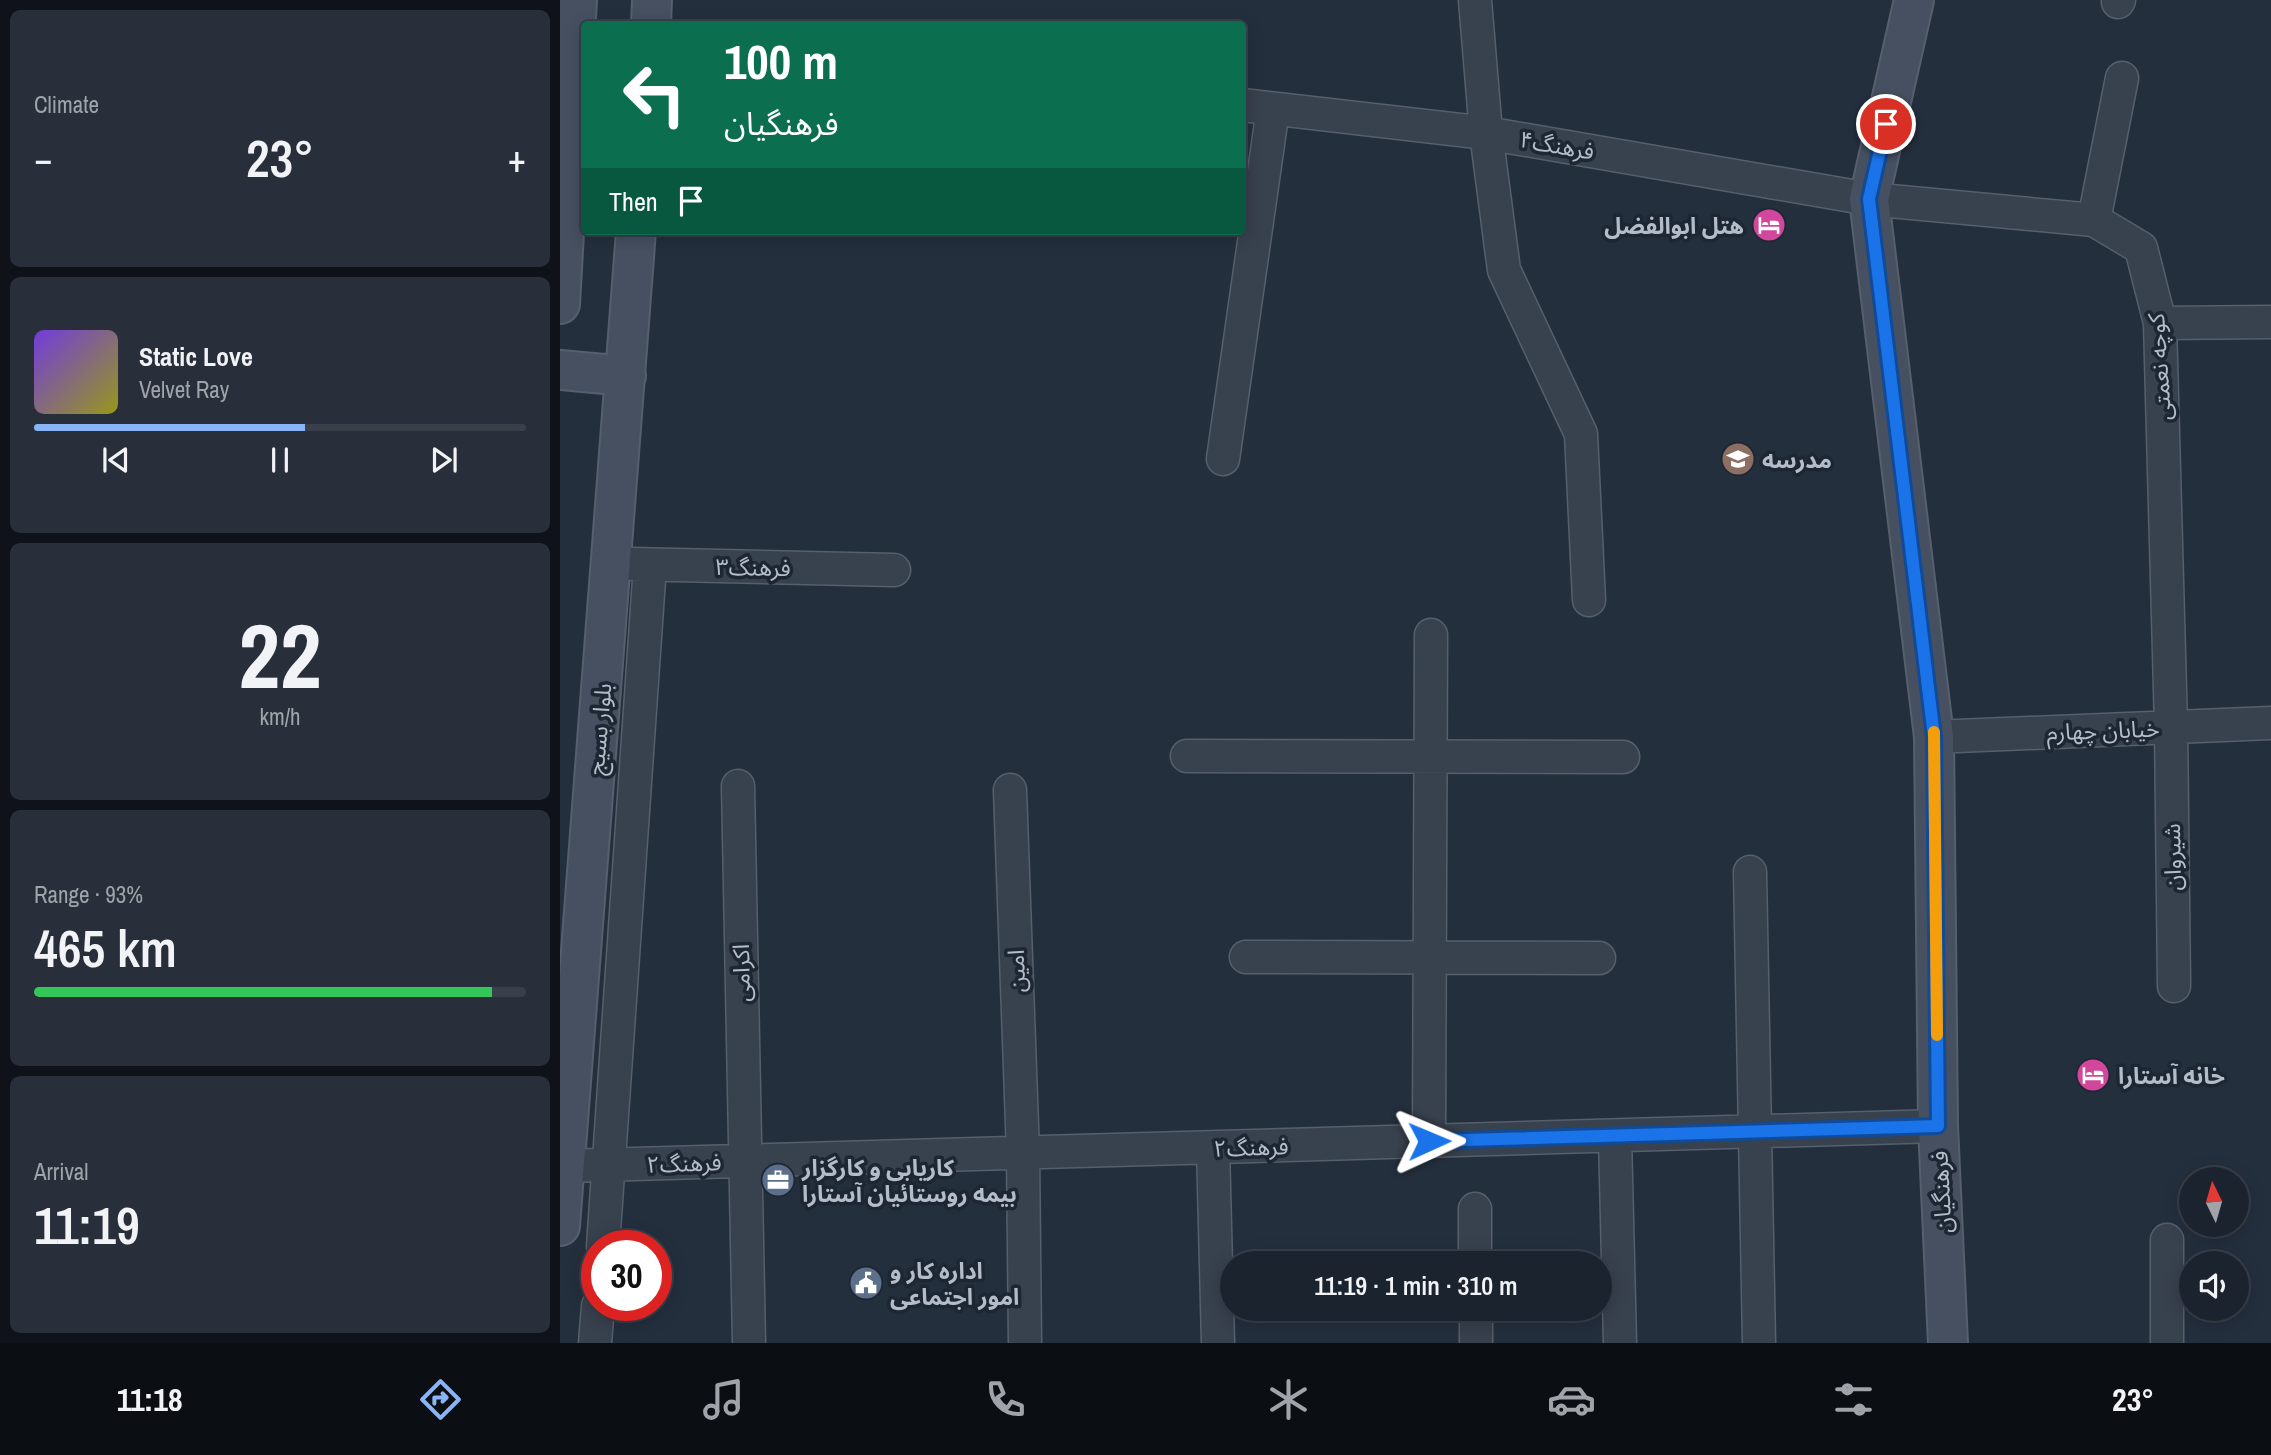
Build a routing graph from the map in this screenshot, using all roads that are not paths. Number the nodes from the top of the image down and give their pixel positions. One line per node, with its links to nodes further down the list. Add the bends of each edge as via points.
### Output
1 (577, 0): 14 (main road)
2 (652, 0): 5 (main road)
3 (1475, 0): 8 (street)
4 (1914, 0): 9 (main road, فرهنگیان)
5 (651, 21)
6 (2122, 78): 10 (street)
7 (1258, 107): 8 (street, فرهنگ۴); 11 (street)
8 (1486, 133): 9 (street, فرهنگ۴); 23 (street, via 1504,270 1581,434)
9 (1869, 199): 10 (street, کوچه نعمتی); 27 (main road, فرهنگیان)
10 (2094, 220): 16 (street, کوچه نعمتی, via 2141,248)
11 (1246, 228)
12 (636, 235): 18 (main road, بلوار بسیج)
13 (1245, 235): 19 (street)
14 (560, 304)
15 (2271, 322): 16 (street)
16 (2160, 323): 26 (street, کوچه نعمتی)
17 (560, 370): 18 (main road)
18 (626, 376): 20 (main road, بلوار بسیج)
19 (1223, 459)
20 (612, 564): 21 (street, فرهنگ۳); 46 (main road, بلوار بسیج)
21 (649, 565): 22 (street, فرهنگ۳); 45 (street)
22 (894, 570)
23 (1589, 600)
24 (1431, 635): 29 (street)
25 (2271, 723): 26 (street, خیابان چهارم)
26 (2171, 727): 27 (street, خیابان چهارم); 37 (street, شیروان)
27 (1934, 737): 38 (main road, فرهنگیان)
28 (1186, 756): 29 (street)
29 (1431, 757): 30 (street); 35 (street)
30 (1623, 757)
31 (738, 786): 44 (street, اکرامی)
32 (1010, 790): 43 (street, امین)
33 (1750, 872): 39 (street)
34 (1246, 957): 35 (street)
35 (1430, 958): 36 (street); 41 (street)
36 (1599, 958)
37 (2174, 986)
38 (1938, 1126): 39 (street, فرهنگ۲); 61 (main road, فرهنگیان)
39 (1755, 1132): 40 (street, فرهنگ۲); 60 (street)
40 (1615, 1136): 41 (street, فرهنگ۲); 59 (street)
41 (1429, 1141): 42 (street, فرهنگ۲)
42 (1213, 1148): 43 (street, فرهنگ۲); 57 (street)
43 (1023, 1153): 44 (street, فرهنگ۲); 56 (street, امین)
44 (744, 1161): 45 (street, فرهنگ۲); 55 (street, اکرامی)
45 (609, 1165): 46 (street, فرهنگ۲); 49 (street)
46 (564, 1166): 48 (main road, بلوار بسیج)
47 (1475, 1209): 51 (street)
48 (560, 1226)
49 (604, 1230)
50 (2167, 1240): 62 (street)
51 (1475, 1251)
52 (597, 1321): 54 (street)
53 (1476, 1321): 58 (street)
54 (595, 1343)
55 (748, 1343)
56 (1025, 1343)
57 (1218, 1343)
58 (1476, 1343)
59 (1620, 1343)
60 (1759, 1343)
61 (1948, 1343)
62 (2167, 1343)

